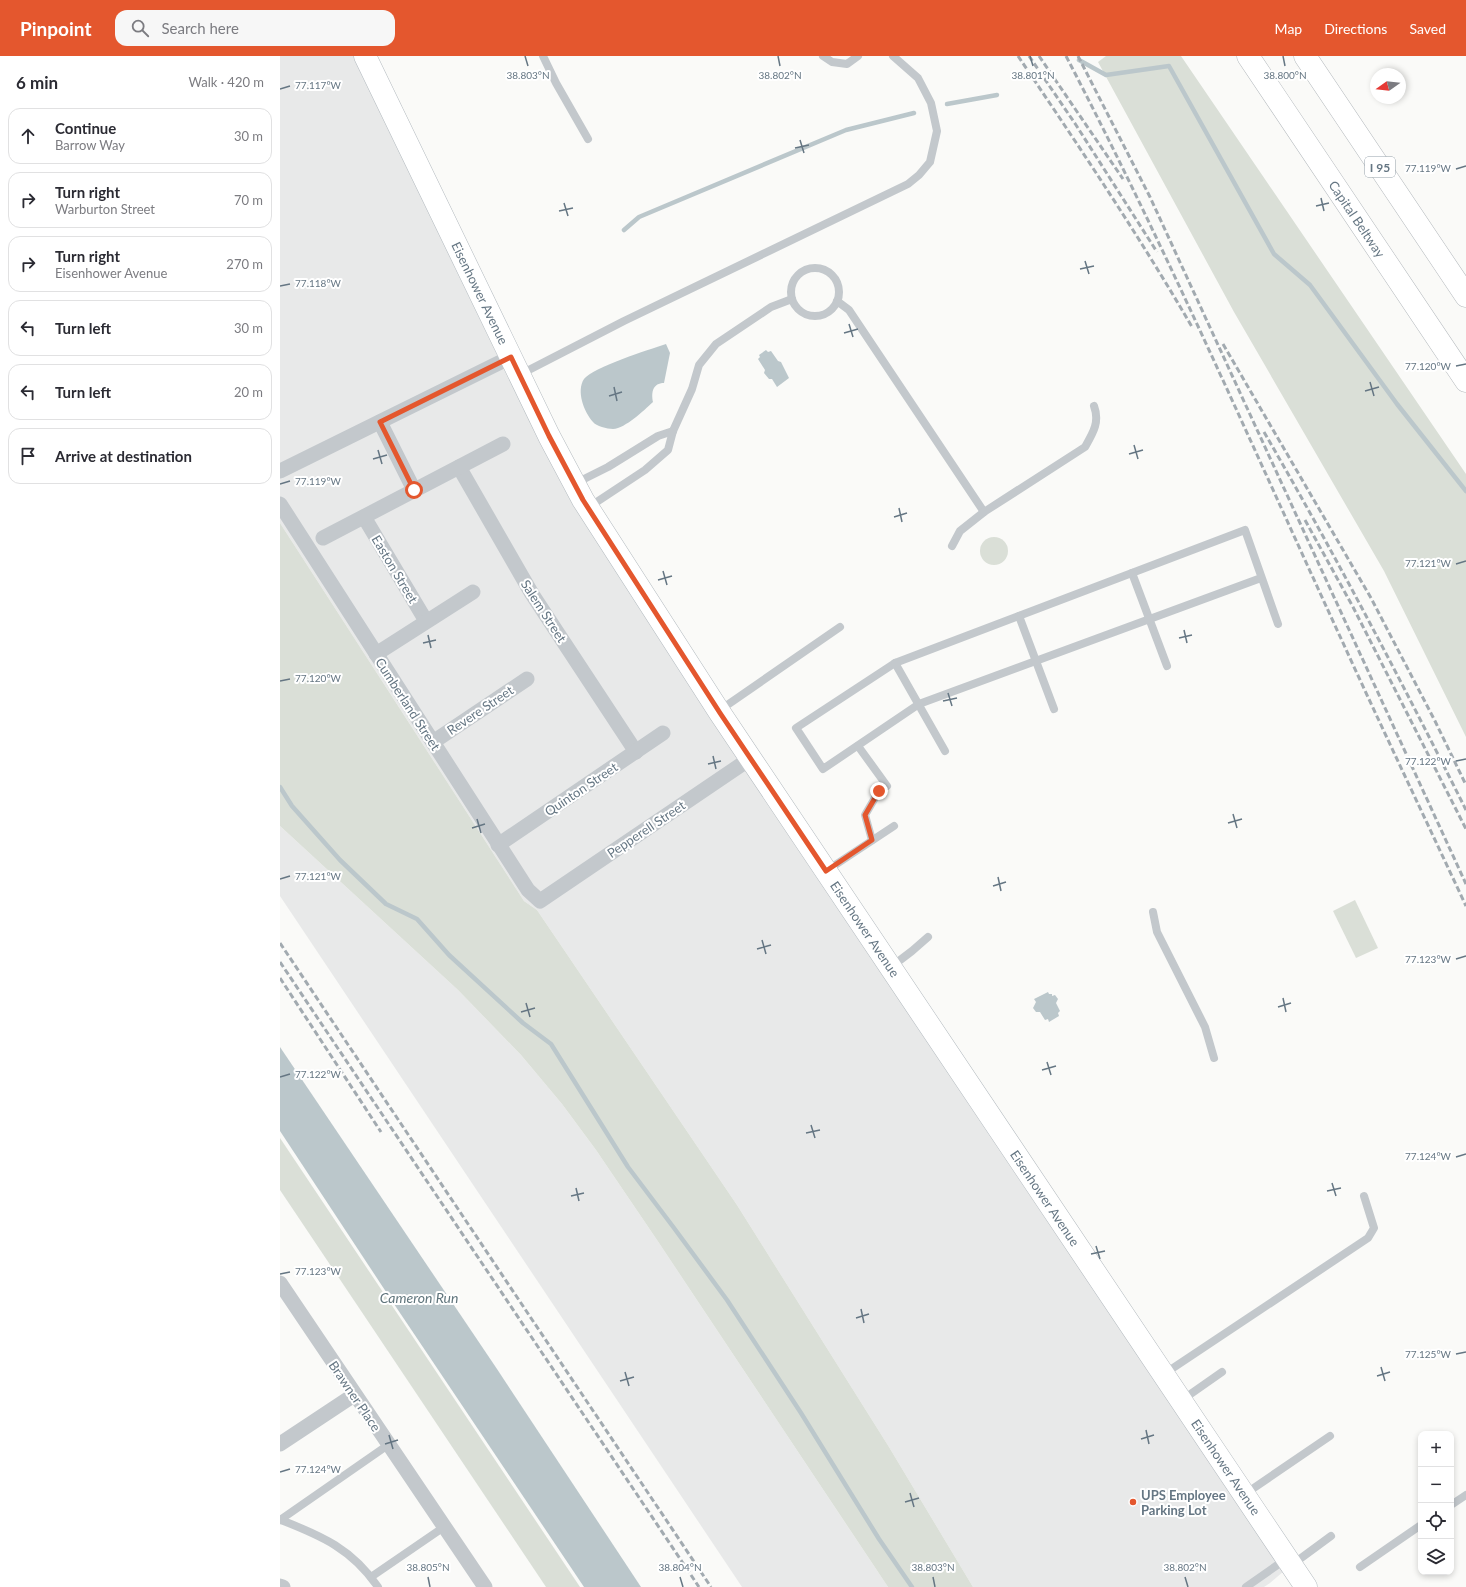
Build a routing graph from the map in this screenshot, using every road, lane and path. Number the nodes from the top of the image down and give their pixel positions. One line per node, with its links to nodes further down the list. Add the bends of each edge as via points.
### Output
1 (365, 56): 14 (main road, Eisenhower Avenue)
2 (543, 56): 9 (lane)
3 (823, 56): 4 (lane, via 832,62 847,64)
4 (858, 56)
5 (893, 56): 14 (lane, via 918,78 933,110 937,131 930,162 919,176 908,184 631,318)
6 (1242, 56): 10 (main road)
7 (1248, 56): 10 (main road, Capital Beltway)
8 (1305, 56): 11 (main road, I 95)
9 (588, 139)
10 (1318, 161): 15 (main road, Capital Beltway)
11 (1466, 296)
12 (792, 299): 13 (lane, via 800,311 815,316 830,311); 13 (lane, via 792,287 797,276 807,269 819,268 833,275 837,282); 18 (lane, via 770,307 716,344 699,365 692,389)
13 (837, 301): 26 (lane, via 849,310)
14 (516, 366): 17 (street); 22 (main road, Eisenhower Avenue)
15 (1466, 382)
16 (1094, 406): 26 (lane, via 1098,415 1085,447)
17 (380, 422): 21 (street); 23 (street)
18 (673, 430): 22 (lane); 25 (lane, via 668,450 645,470)
19 (503, 444): 20 (street)
20 (460, 466): 23 (street); 50 (street, Salem Street, via 532,594)
21 (280, 471)
22 (574, 483): 25 (main road, Eisenhower Avenue)
23 (414, 490): 27 (street)
24 (280, 504): 38 (street, Cumberland Street)
25 (588, 508): 45 (main road, Eisenhower Avenue)
26 (984, 512): 29 (lane, via 960,531)
27 (364, 517): 28 (street); 35 (street, Easton Street)
28 (323, 538)
29 (952, 546)
30 (1132, 573): 31 (lane, via 1245,530); 33 (lane); 34 (lane)
31 (1261, 578): 34 (lane); 36 (lane)
32 (473, 592): 35 (street)
33 (1019, 616): 39 (lane); 40 (lane)
34 (1149, 619): 39 (lane); 41 (lane)
35 (426, 621): 38 (street)
36 (1278, 624)
37 (840, 627): 45 (lane)
38 (376, 654): 47 (street, Cumberland Street)
39 (1036, 661): 43 (lane); 44 (lane)
40 (895, 663): 43 (lane); 48 (lane, via 796,728 823,769)
41 (1167, 666)
42 (527, 679): 47 (street, Revere Street)
43 (919, 704): 48 (lane); 49 (lane)
44 (1054, 709)
45 (719, 711): 51 (main road, Eisenhower Avenue)
46 (663, 733): 50 (street, Quinton Street)
47 (433, 742): 56 (street, Cumberland Street)
48 (858, 746): 52 (lane)
49 (945, 751)
50 (636, 752): 56 (street, Quinton Street)
51 (751, 758): 57 (main road, Eisenhower Avenue); 58 (street, Pepperell Street)
52 (887, 786)
53 (879, 791): 55 (lane, via 865,815)
54 (894, 826): 55 (lane)
55 (872, 840): 57 (lane)
56 (498, 845): 58 (street, Cumberland Street, via 528,890)
57 (826, 871): 61 (main road, Eisenhower Avenue)
58 (540, 901)
59 (1153, 912): 62 (lane, via 1157,932 1204,1027)
60 (928, 937): 61 (lane)
61 (891, 968): 66 (main road, Eisenhower Avenue)
62 (1214, 1058)
63 (1364, 1196): 66 (lane, via 1374,1228 1368,1238)
64 (280, 1283): 67 (street, Brawner Place)
65 (1222, 1372): 68 (lane)
66 (1164, 1375): 68 (main road, Eisenhower Avenue)
67 (354, 1395): 70 (street); 71 (street, Brawner Place)
68 (1181, 1401): 72 (main road, Eisenhower Avenue)
69 (1330, 1436): 72 (lane)
70 (280, 1444)
71 (388, 1445): 75 (lane); 76 (street, Brawner Place)
72 (1244, 1495): 79 (main road, Eisenhower Avenue)
73 (1466, 1495): 74 (lane)
74 (1454, 1503)
75 (281, 1520): 81 (lane, via 334,1544 347,1553)
76 (444, 1527): 81 (lane); 83 (street, Brawner Place)
77 (1418, 1527): 80 (lane)
78 (1331, 1536): 79 (lane)
79 (1289, 1562): 84 (lane); 85 (main road, Eisenhower Avenue)
80 (1360, 1567)
81 (371, 1578): 82 (lane)
82 (378, 1587)
83 (484, 1587)
84 (1246, 1587)
85 (1306, 1587)

